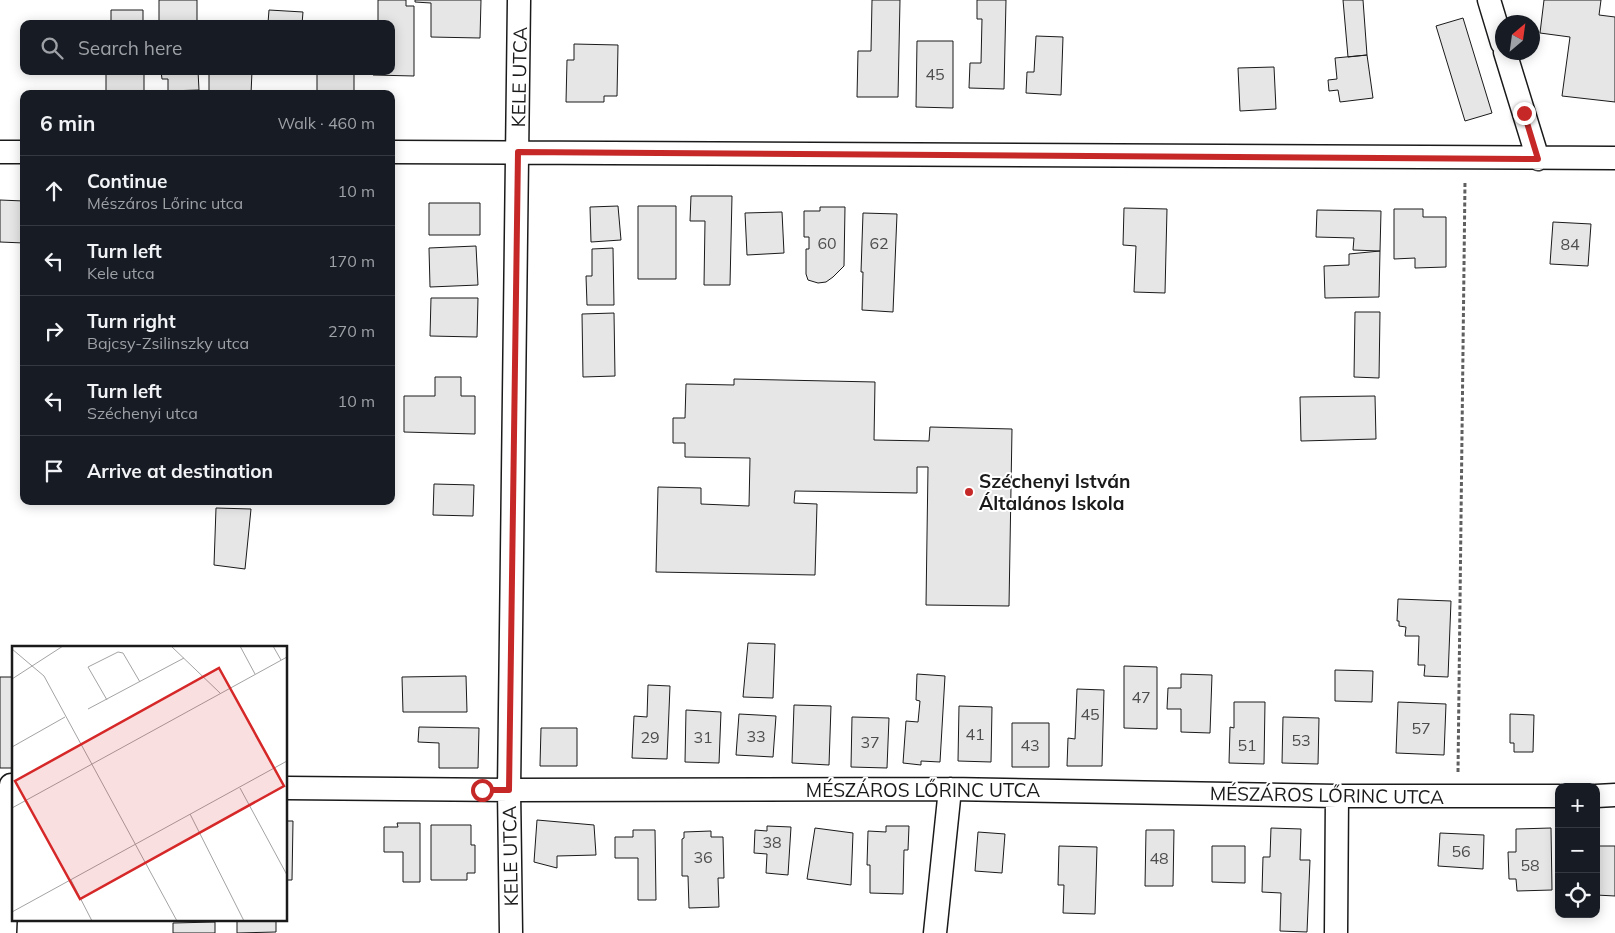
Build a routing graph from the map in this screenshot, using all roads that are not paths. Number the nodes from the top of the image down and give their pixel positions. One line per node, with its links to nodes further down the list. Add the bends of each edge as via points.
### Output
1 (520, 0): 8 (street, KELE UTCA)
2 (1489, 0): 3 (street)
3 (1495, 20)
4 (1507, 60): 10 (street)
5 (0, 152): 6 (street)
6 (20, 152)
7 (395, 152): 8 (street)
8 (518, 152): 10 (street); 14 (street, KELE UTCA)
9 (1615, 158): 10 (street)
10 (1538, 159)
11 (8, 785): 19 (street)
12 (288, 788): 14 (street, MÉSZÁROS LŐRINC UTCA)
13 (950, 789): 14 (street, MÉSZÁROS LŐRINC UTCA); 16 (street, MÉSZÁROS LŐRINC UTCA); 21 (street)
14 (509, 790): 20 (street, KELE UTCA)
15 (1615, 795): 18 (street)
16 (1337, 796): 17 (street, MÉSZÁROS LŐRINC UTCA); 22 (street)
17 (1555, 796)
18 (1600, 796)
19 (5, 933)
20 (511, 933)
21 (935, 933)
22 (1336, 933)

